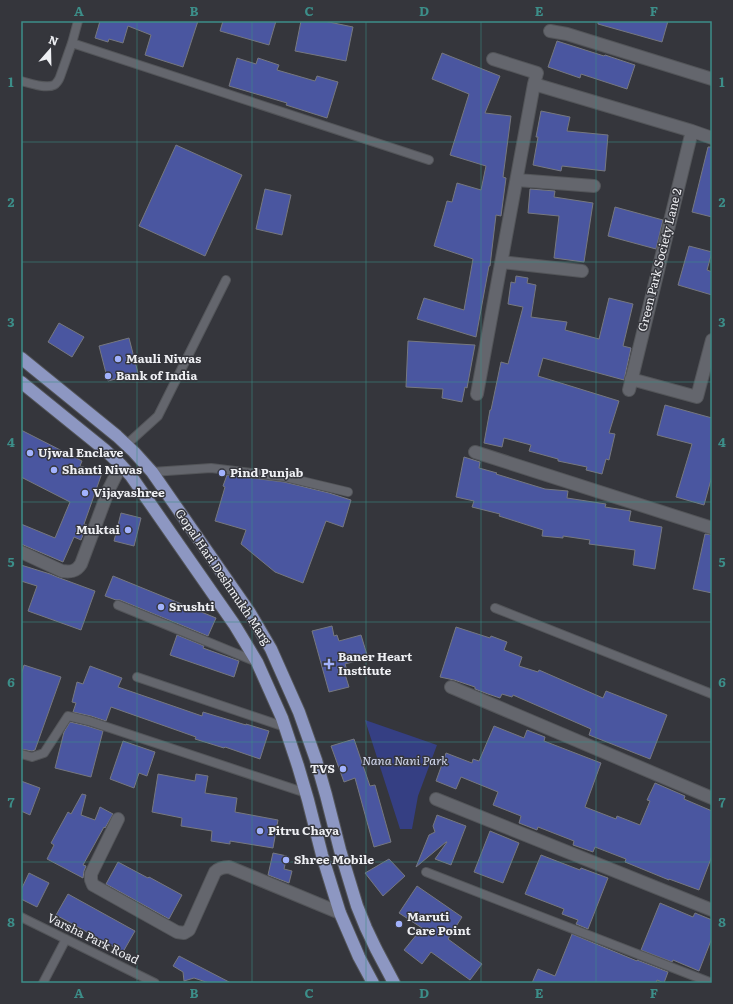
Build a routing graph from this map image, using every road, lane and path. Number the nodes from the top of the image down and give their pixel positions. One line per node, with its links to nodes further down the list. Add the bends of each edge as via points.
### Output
1 (78, 21): 3 (lane)
2 (550, 31): 5 (street)
3 (72, 43): 6 (lane, via 60,77 54,85 42,86); 10 (lane)
4 (493, 59): 7 (street, via 537,73)
5 (712, 79)
6 (21, 81)
7 (534, 84): 8 (street); 11 (street)
8 (692, 131): 9 (street); 16 (street, Green Park Society Lane 2, via 630,384 697,397)
9 (712, 138)
10 (429, 160)
11 (517, 180): 12 (street); 13 (street)
12 (594, 186)
13 (502, 262): 14 (street); 19 (street)
14 (582, 271)
15 (226, 280): 20 (lane, via 158,416)
16 (712, 340)
17 (21, 358): 20 (main road, Gopal Hari Deshmukh Marg)
18 (21, 382): 23 (main road, Gopal Hari Deshmukh Marg)
19 (477, 394)
20 (126, 445): 22 (main road, Gopal Hari Deshmukh Marg)
21 (474, 452): 27 (street)
22 (142, 461): 24 (main road, Gopal Hari Deshmukh Marg); 25 (main road)
23 (121, 465): 25 (main road, Gopal Hari Deshmukh Marg); 28 (street, via 78,568 74,571 62,571)
24 (152, 472): 26 (lane, via 212,468 285,477); 49 (main road, Gopal Hari Deshmukh Marg, via 250,614 271,649 314,753 357,906)
25 (131, 476): 31 (main road, Gopal Hari Deshmukh Marg, via 234,624)
26 (348, 492)
27 (712, 528)
28 (21, 552)
29 (118, 605): 31 (lane)
30 (495, 608): 34 (lane)
31 (257, 662): 35 (main road, Gopal Hari Deshmukh Marg)
32 (137, 677): 35 (lane)
33 (450, 687): 38 (street)
34 (712, 694)
35 (285, 727): 37 (main road, Gopal Hari Deshmukh Marg)
36 (21, 754): 37 (lane, via 32,757 44,753 68,716)
37 (306, 793): 43 (main road, Gopal Hari Deshmukh Marg)
38 (712, 798)
39 (436, 799): 42 (street)
40 (118, 819): 43 (street, via 91,874 93,884 177,932 189,930 215,872 226,867)
41 (426, 872): 50 (lane)
42 (712, 910)
43 (340, 912): 48 (main road, Gopal Hari Deshmukh Marg)
44 (21, 916): 45 (lane, Varsha Park Road)
45 (66, 939): 46 (lane); 47 (lane, Varsha Park Road)
46 (43, 983)
47 (155, 983)
48 (373, 983)
49 (394, 983)
50 (712, 983)

